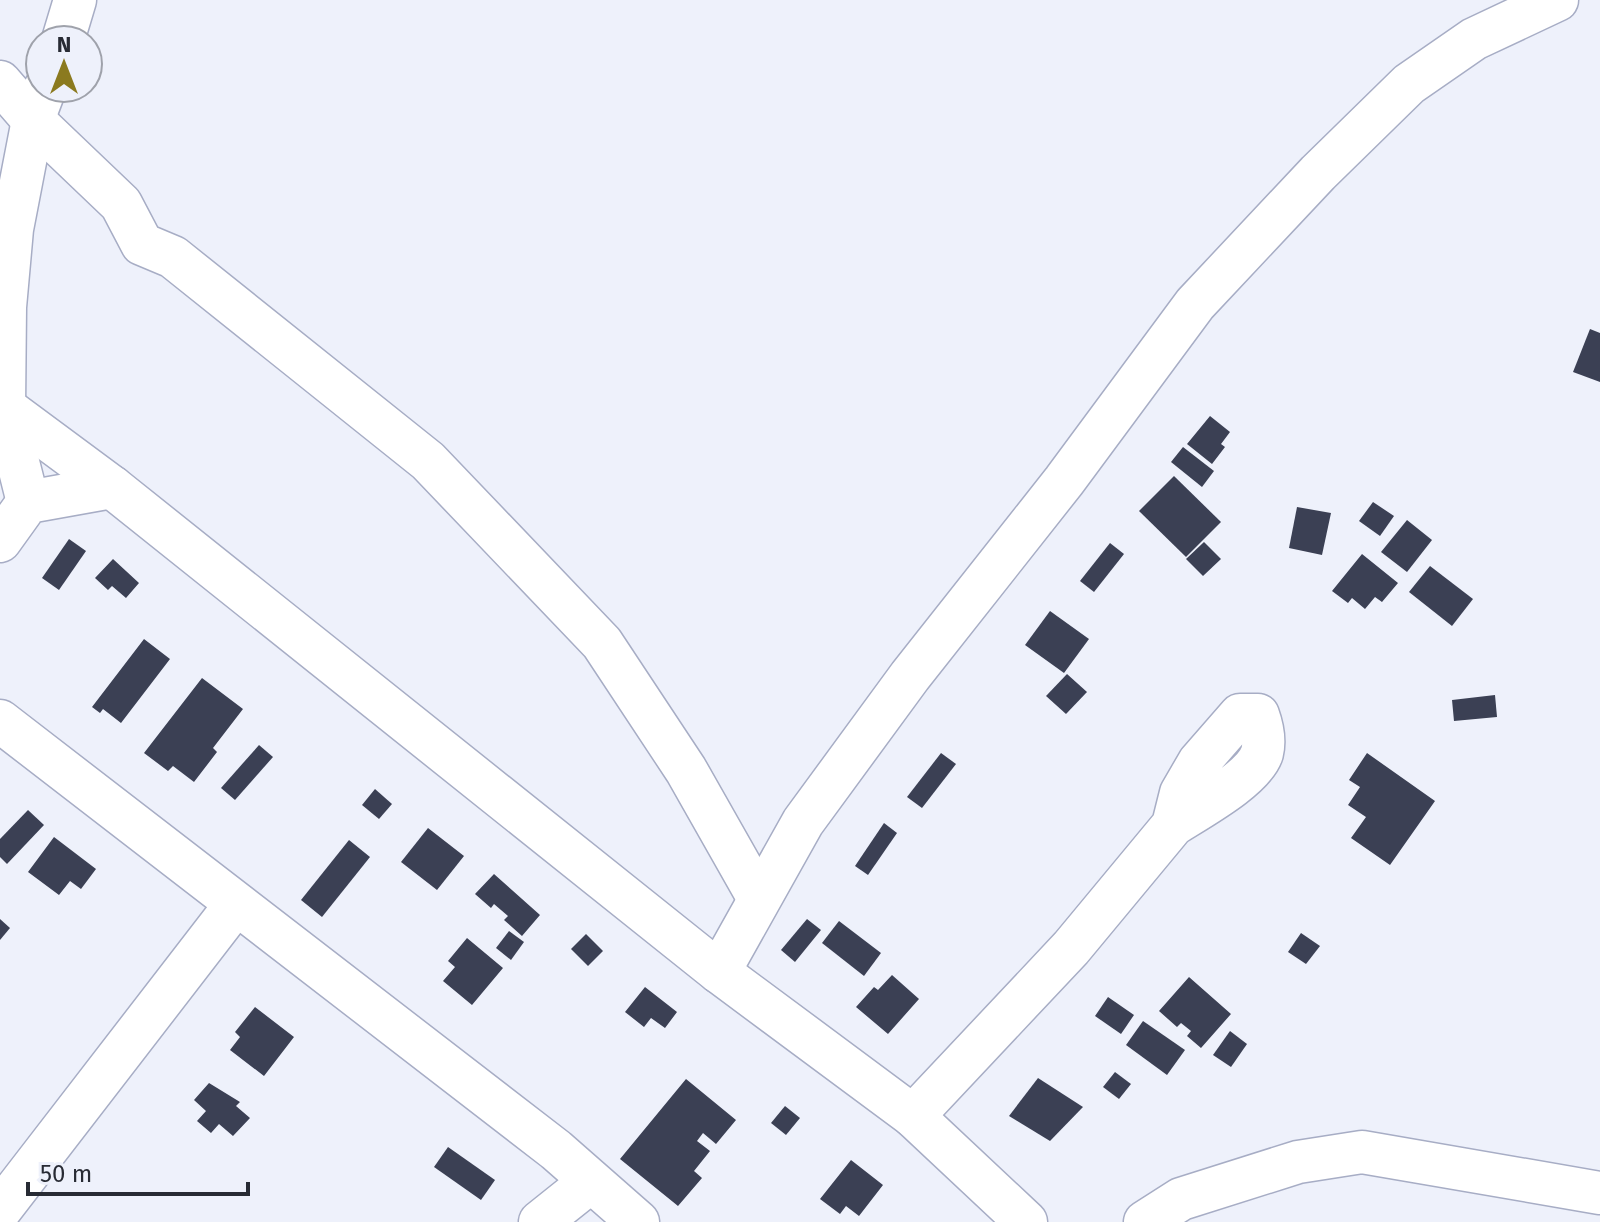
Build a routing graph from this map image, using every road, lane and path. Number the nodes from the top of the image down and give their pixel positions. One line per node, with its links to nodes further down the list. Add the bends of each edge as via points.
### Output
1 (75, 0): 3 (street)
2 (1557, 0): 14 (street, via 1474,39 1409,84 1195,304 910,676 803,822)
3 (68, 24)
4 (0, 82): 5 (street)
5 (24, 96)
6 (39, 104): 7 (street); 14 (street, via 121,204 142,244 173,257 428,461 602,643 686,770)
7 (6, 236): 8 (street)
8 (2, 406): 9 (street); 10 (street)
9 (112, 487): 10 (street); 16 (street)
10 (28, 502): 11 (street)
11 (0, 541)
12 (0, 721): 15 (street)
13 (1173, 825): 17 (street, via 1071,948)
14 (758, 897): 16 (street)
15 (236, 904): 18 (street, via 556,1150); 20 (street)
16 (719, 972): 17 (street)
17 (913, 1116): 23 (street)
18 (590, 1182): 21 (street); 22 (street)
19 (1600, 1193): 24 (street, via 1362,1152 1298,1162 1181,1199)
20 (0, 1210)
21 (540, 1222)
22 (638, 1222)
23 (1026, 1222)
24 (1145, 1222)

